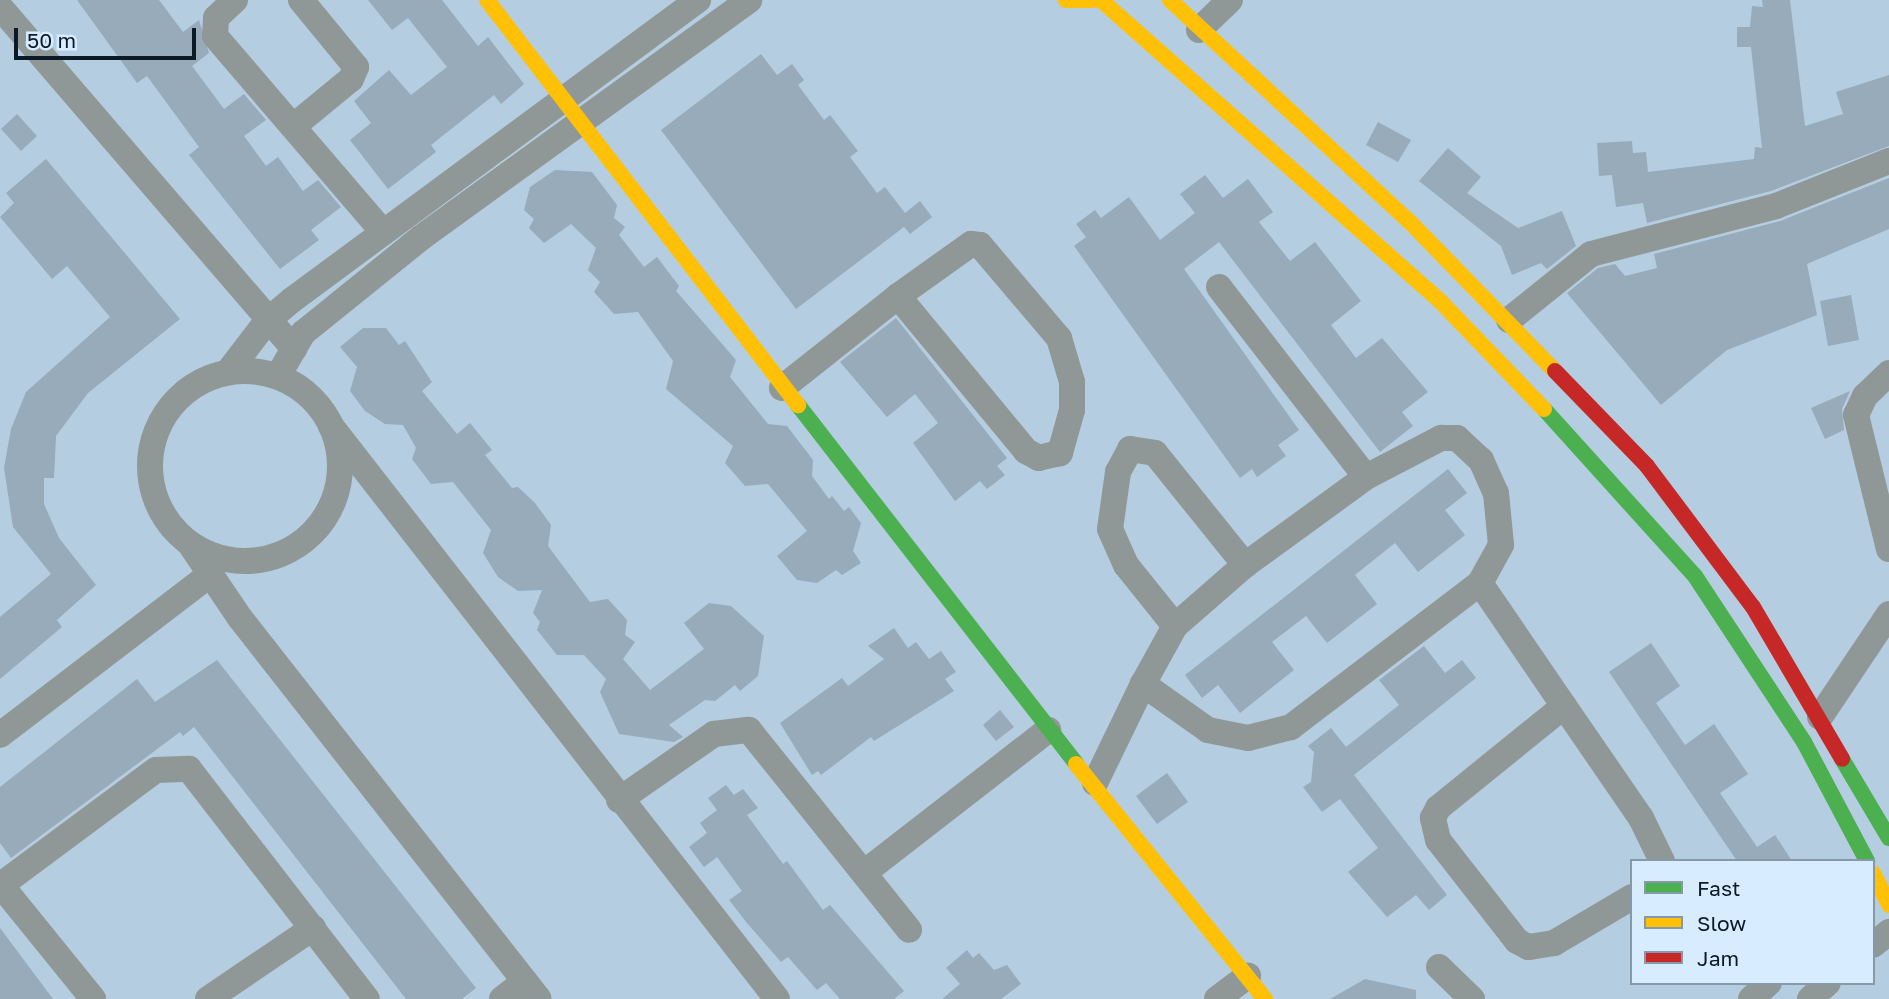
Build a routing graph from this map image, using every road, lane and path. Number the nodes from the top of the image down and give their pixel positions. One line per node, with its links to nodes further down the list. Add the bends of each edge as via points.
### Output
1 (235, 0): 14 (street, via 216,18 215,36)
2 (301, 0): 14 (street, via 356,67 351,79)
3 (487, 0): 13 (street)
4 (698, 0): 13 (street)
5 (749, 0): 15 (street)
6 (1066, 0): 7 (street)
7 (1093, 0)
8 (1101, 0): 45 (street, via 1440,301 1647,517 1695,576 1804,742)
9 (1170, 0): 12 (street)
10 (1230, 0): 12 (street)
11 (6, 6): 21 (street)
12 (1199, 30): 20 (street)
13 (564, 101): 15 (street); 17 (street)
14 (295, 125): 17 (street)
15 (584, 125): 22 (street, via 422,237 303,333); 26 (street)
16 (1889, 161): 20 (street, via 1776,206 1591,254)
17 (382, 231): 21 (street)
18 (1219, 288): 28 (street)
19 (898, 296): 19 (street, via 1026,451 1039,458 1059,453 1072,410 1059,338 986,247 971,244); 26 (street)
20 (1509, 320): 38 (street, via 1647,466 1753,607)
21 (267, 321): 22 (street); 23 (street)
22 (294, 349): 25 (street)
23 (228, 372): 25 (street); 29 (street, via 198,383 173,403 157,430 150,461 153,493 167,522)
24 (1889, 373): 30 (street, via 1858,406 1856,426)
25 (278, 376): 27 (street, via 316,403)
26 (782, 388): 39 (street)
27 (331, 426): 29 (street, via 339,453 338,485 327,514 307,539 280,555 249,562 218,558); 42 (street)
28 (1366, 477): 31 (street); 33 (street, via 1441,438 1457,438 1466,446 1488,473 1500,522 1501,545)
29 (190, 544): 32 (street)
30 (1889, 549)
31 (1245, 565): 35 (street); 35 (street, via 1155,453 1130,449 1118,472 1110,529 1126,565)
32 (208, 576): 40 (street); 57 (street)
33 (1480, 583): 36 (street, via 1291,727 1272,735 1248,738 1208,730); 37 (street)
34 (1889, 614): 38 (street)
35 (1175, 626): 36 (street)
36 (1143, 684): 41 (street)
37 (1564, 706): 44 (street, via 1641,818); 48 (street, via 1438,808 1433,829 1517,941 1528,947 1554,943)
38 (1820, 717): 43 (street)
39 (1048, 730): 41 (street); 46 (street)
40 (0, 735)
41 (1095, 783): 54 (street)
42 (619, 800): 46 (street, via 714,734 748,730); 62 (street)
43 (1889, 838)
44 (1661, 859)
45 (1866, 859)
46 (865, 872): 50 (street)
47 (1, 885): 49 (street, via 156,770 179,766 196,773); 58 (street)
48 (1630, 898)
49 (313, 928): 59 (street); 60 (street)
50 (909, 930)
51 (1889, 932): 52 (street)
52 (1875, 943)
53 (1439, 967): 65 (street)
54 (1248, 976): 63 (street); 64 (street)
55 (1767, 985): 66 (street)
56 (1826, 985): 67 (street)
57 (532, 990): 61 (street)
58 (93, 999)
59 (208, 999)
60 (367, 999)
61 (502, 999)
62 (776, 999)
63 (1217, 999)
64 (1265, 999)
65 (1472, 999)
66 (1751, 999)
67 (1810, 999)

